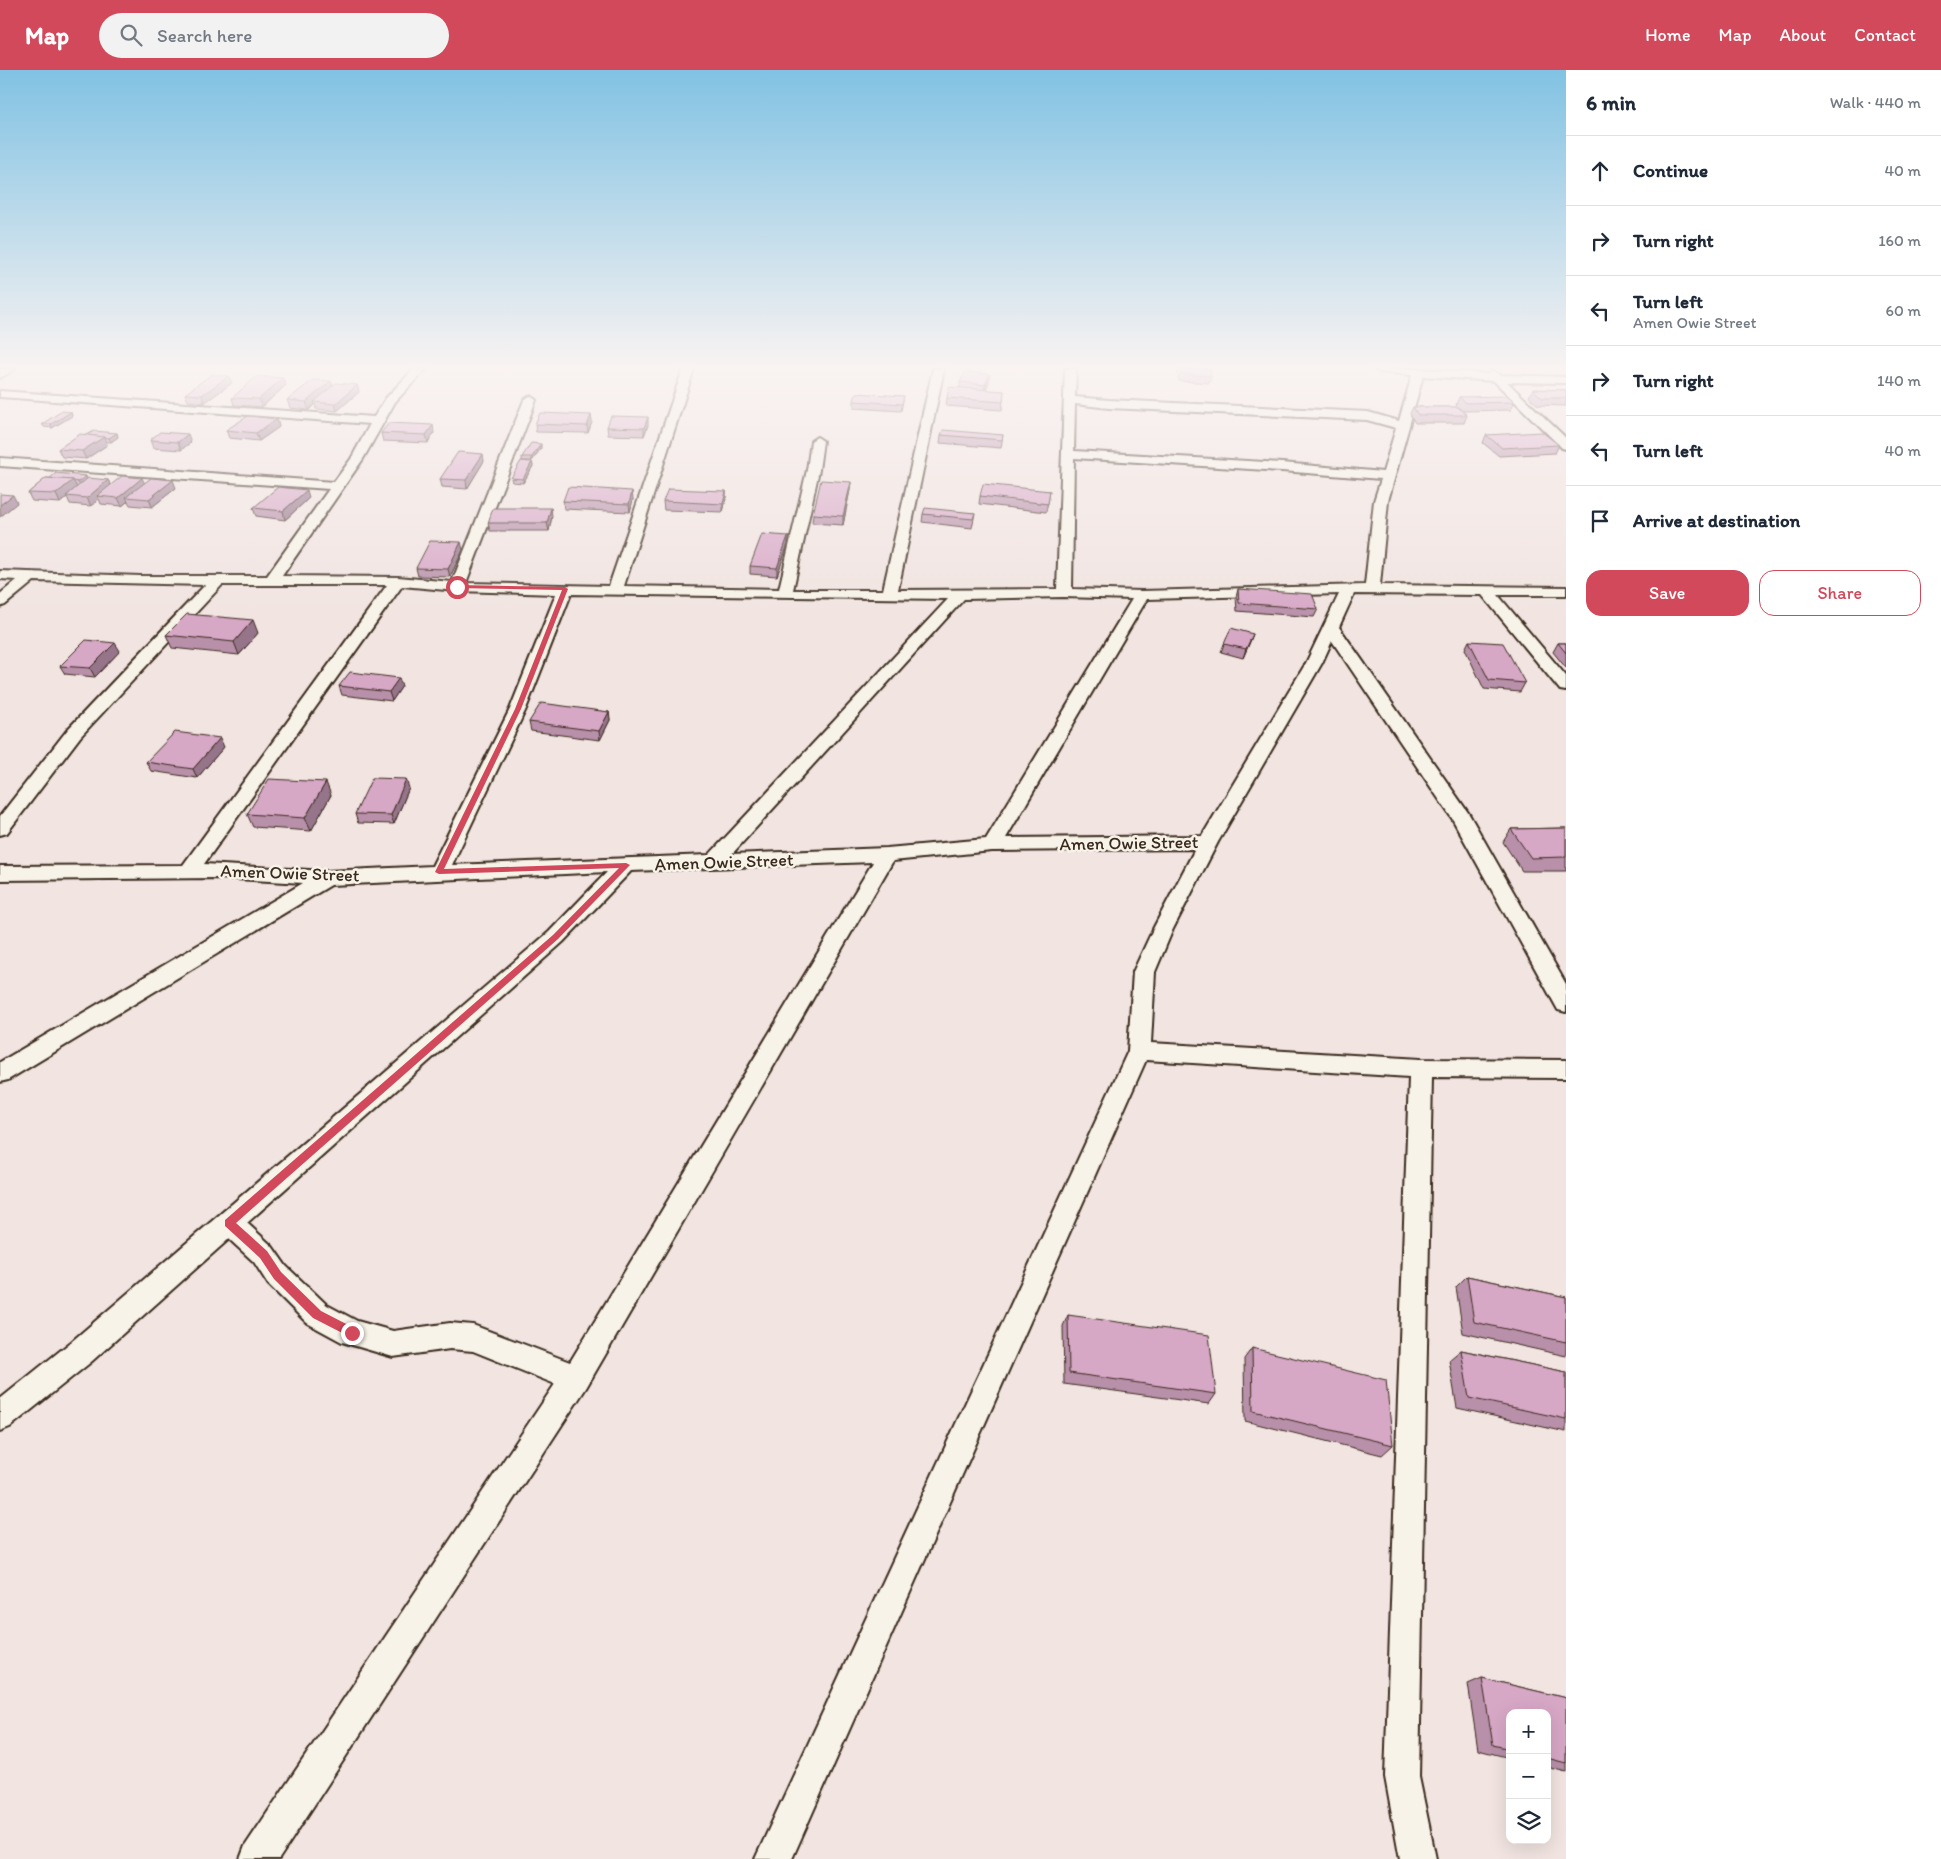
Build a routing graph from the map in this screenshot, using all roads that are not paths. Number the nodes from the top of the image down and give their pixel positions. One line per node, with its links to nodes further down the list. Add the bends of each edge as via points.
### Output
1 (361, 452): 10 (street)
2 (510, 452): 16 (street)
3 (661, 452): 21 (street)
4 (815, 452): 24 (street)
5 (920, 452): 25 (street)
6 (1395, 452): 9 (street)
7 (1068, 454): 9 (street); 23 (street)
8 (0, 462): 10 (street)
9 (1388, 476): 19 (street, via 1381,501)
10 (338, 486): 14 (street)
11 (0, 575): 12 (street)
12 (32, 576): 13 (street); 28 (street)
13 (218, 580): 14 (street); 31 (street, via 74,733)
14 (271, 581): 15 (street)
15 (398, 582): 16 (street); 37 (street)
16 (457, 587): 17 (street)
17 (565, 589): 21 (street); 38 (street, via 518,709)
18 (1349, 589): 19 (street); 27 (street); 29 (street)
19 (1372, 589): 20 (street)
20 (1486, 590): 22 (street); 30 (street)
21 (615, 591): 24 (street)
22 (1566, 591)
23 (1064, 593): 26 (street); 27 (street)
24 (785, 594): 25 (street)
25 (890, 594): 26 (street)
26 (960, 595): 35 (street)
27 (1142, 595): 33 (street)
28 (0, 602)
29 (1331, 627): 32 (street, via 1314,663); 41 (street, via 1462,818)
30 (1566, 686)
31 (0, 829)
32 (1208, 842): 33 (street, Amen Owie Street); 42 (street, via 1144,972)
33 (992, 845): 34 (street, Amen Owie Street)
34 (887, 855): 35 (street, Amen Owie Street); 47 (street)
35 (714, 862): 36 (street, Amen Owie Street)
36 (626, 865): 38 (street, Amen Owie Street); 46 (street, via 556,937)
37 (189, 871): 39 (street, Amen Owie Street); 40 (street, Amen Owie Street)
38 (439, 872): 40 (street, Amen Owie Street)
39 (4, 876)
40 (327, 878): 45 (street)
41 (1566, 1004)
42 (1139, 1051): 43 (street); 50 (street)
43 (1420, 1068): 44 (street); 51 (street, via 1402,1777)
44 (1566, 1069)
45 (0, 1073)
46 (229, 1223): 47 (street, via 263,1254 277,1275 317,1314 352,1333 393,1344 450,1336 473,1338); 48 (street, via 81,1352)
47 (576, 1378): 49 (street)
48 (0, 1417)
49 (258, 1859)
50 (772, 1859)
51 (1418, 1859)

